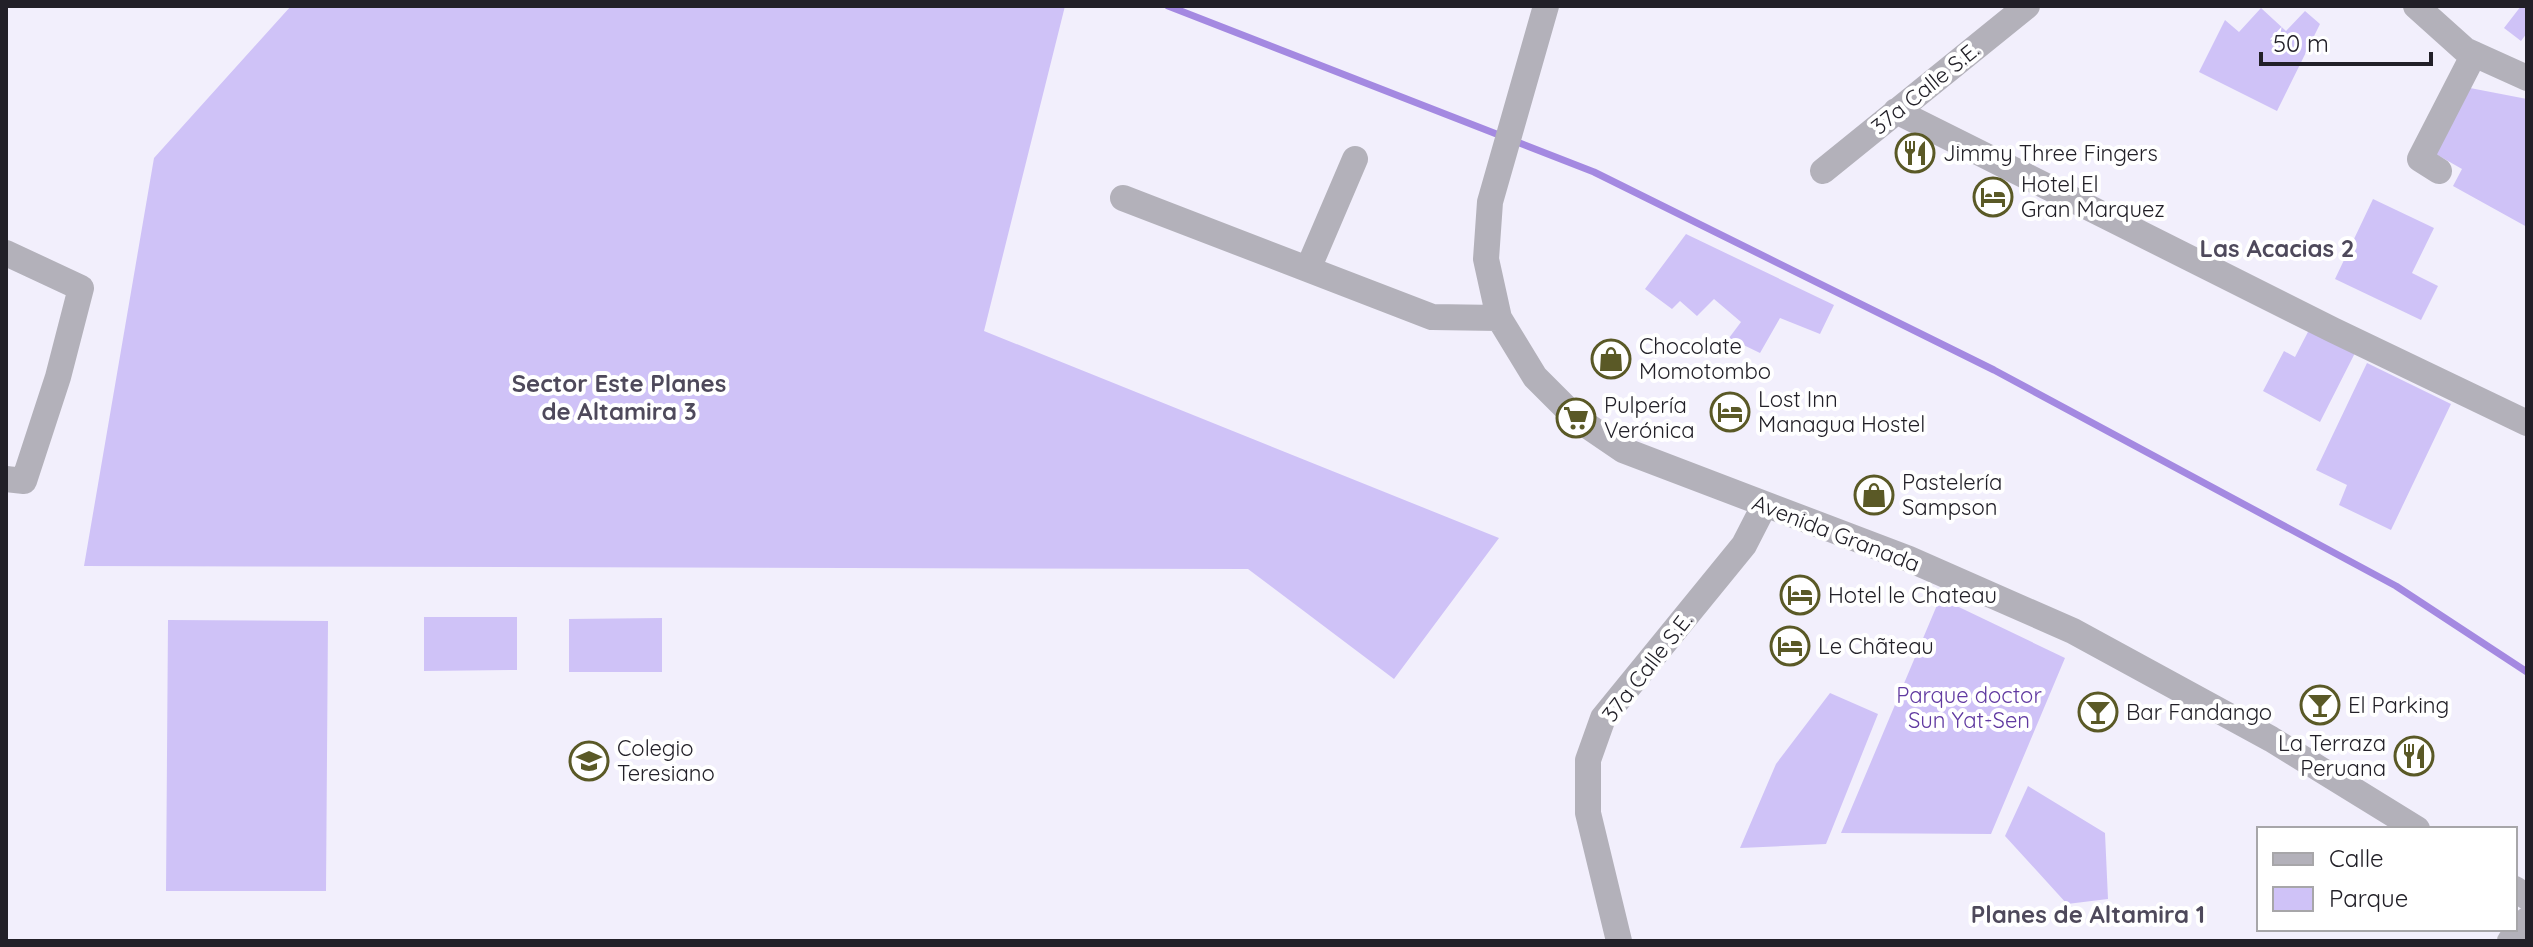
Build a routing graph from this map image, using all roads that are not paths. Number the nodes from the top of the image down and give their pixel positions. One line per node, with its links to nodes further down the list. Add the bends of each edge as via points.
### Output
1 (1546, 6): 13 (street, via 1490,202 1486,259)
2 (2027, 6): 6 (street, 37a Calle S.E.)
3 (2416, 6): 4 (street)
4 (2474, 54): 5 (street); 9 (street, via 2420,159)
5 (2527, 78)
6 (1896, 111): 8 (street, 37a Calle S.E.); 14 (street)
7 (1355, 159): 12 (street)
8 (1823, 171)
9 (2439, 171)
10 (1123, 198): 12 (street)
11 (6, 253): 15 (street, via 81,288 24,481)
12 (1308, 269): 13 (street, via 1432,317)
13 (1499, 318): 16 (street, Avenida Granada, via 1535,377 1576,418 1623,450)
14 (2527, 423)
15 (6, 479)
16 (1764, 506): 17 (street, Avenida Granada, via 1909,559 2073,631 2271,739); 19 (street, 37a Calle S.E., via 1744,545 1603,718 1588,760 1588,813)
17 (2414, 827)
18 (2527, 920): 20 (street)
19 (1619, 941)
20 (2510, 941)

